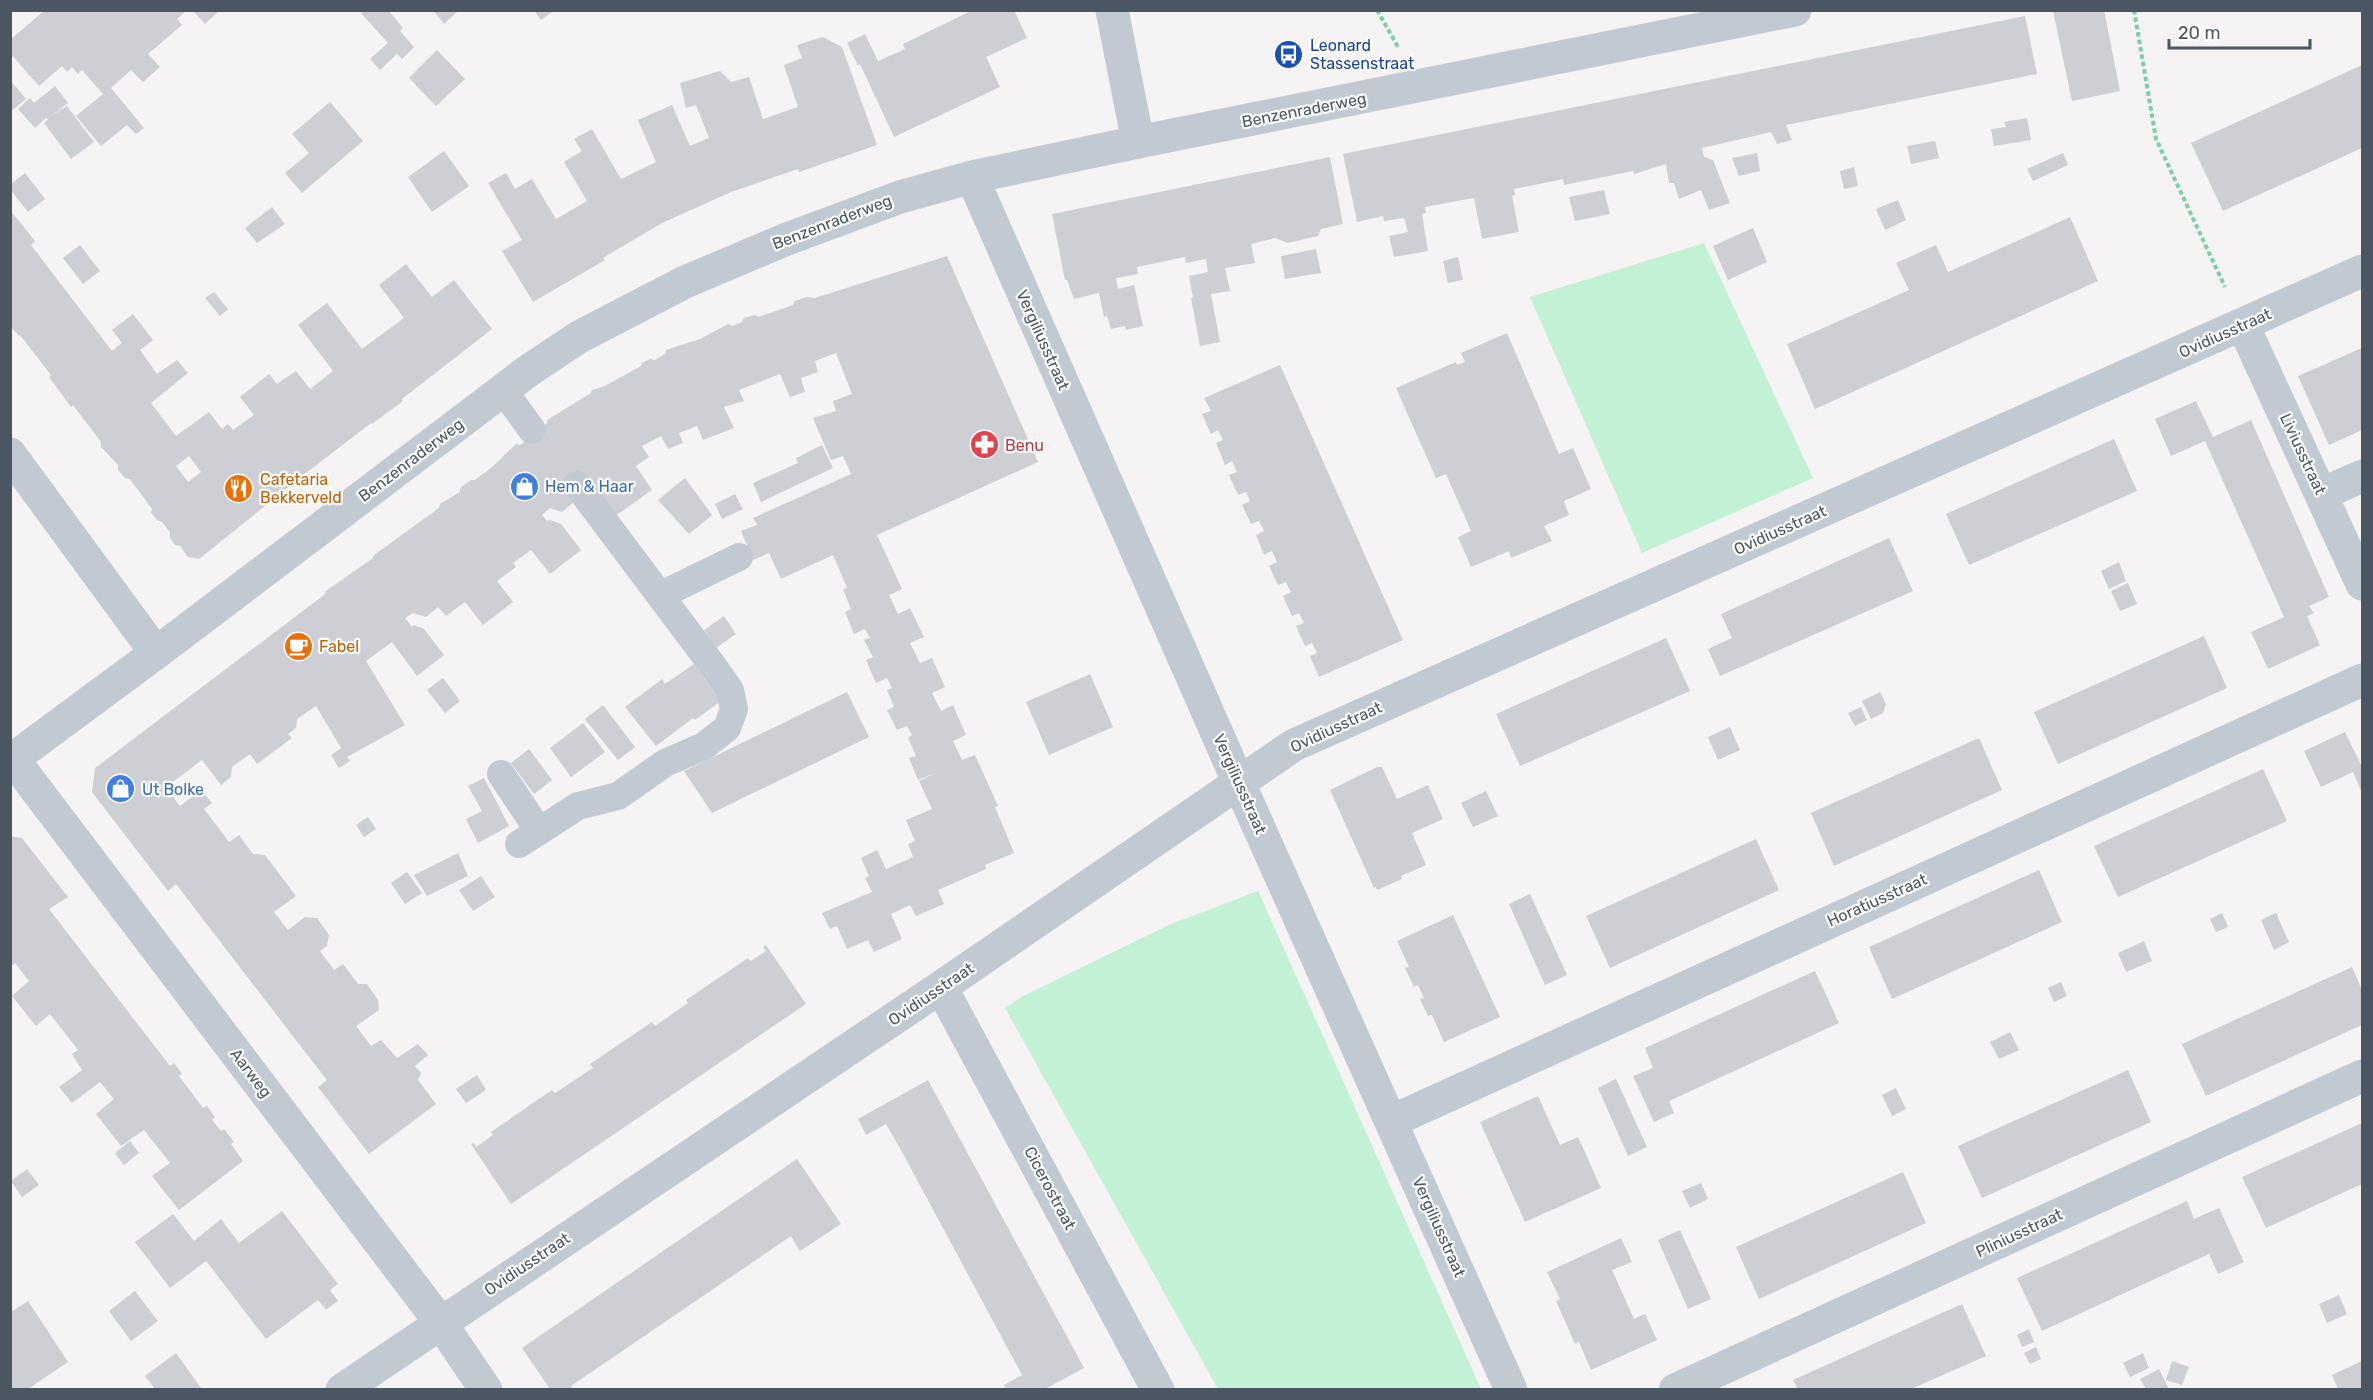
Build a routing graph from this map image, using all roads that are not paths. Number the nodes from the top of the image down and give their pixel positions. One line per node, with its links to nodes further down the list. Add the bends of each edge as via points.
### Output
1 (1112, 10): 3 (street)
2 (1795, 10): 3 (street, Benzenraderweg)
3 (1138, 142): 4 (street, Benzenraderweg)
4 (972, 177): 7 (street, Benzenraderweg, via 900,196 685,282 579,337); 20 (street, Vergiliusstraat)
5 (2362, 271): 6 (street, Ovidiusstraat)
6 (2243, 326): 12 (street, Liviusstraat); 20 (street, Ovidiusstraat, via 1294,745)
7 (503, 390): 8 (lane); 16 (street, Benzenraderweg)
8 (532, 430)
9 (10, 454): 16 (street)
10 (2362, 476): 12 (street)
11 (577, 485): 15 (lane)
12 (2322, 495): 14 (street, Liviusstraat)
13 (739, 557): 15 (lane)
14 (2362, 584)
15 (661, 595): 19 (lane, via 730,690 734,709 727,728 704,746 665,764 618,796 578,806 529,838)
16 (156, 653): 18 (street, Benzenraderweg)
17 (2362, 680): 23 (street, Horatiusstraat)
18 (12, 760): 24 (street, Aarweg)
19 (501, 774)
20 (1238, 781): 21 (street, Ovidiusstraat); 23 (street, Vergiliusstraat)
21 (941, 987): 24 (street, Ovidiusstraat); 27 (street, Cicerostraat)
22 (2362, 1076): 29 (street, Pliniusstraat)
23 (1392, 1121): 28 (street, Vergiliusstraat)
24 (440, 1322): 25 (street, Ovidiusstraat); 26 (street, Aarweg)
25 (342, 1389)
26 (486, 1389)
27 (1158, 1389)
28 (1511, 1389)
29 (1675, 1389)

